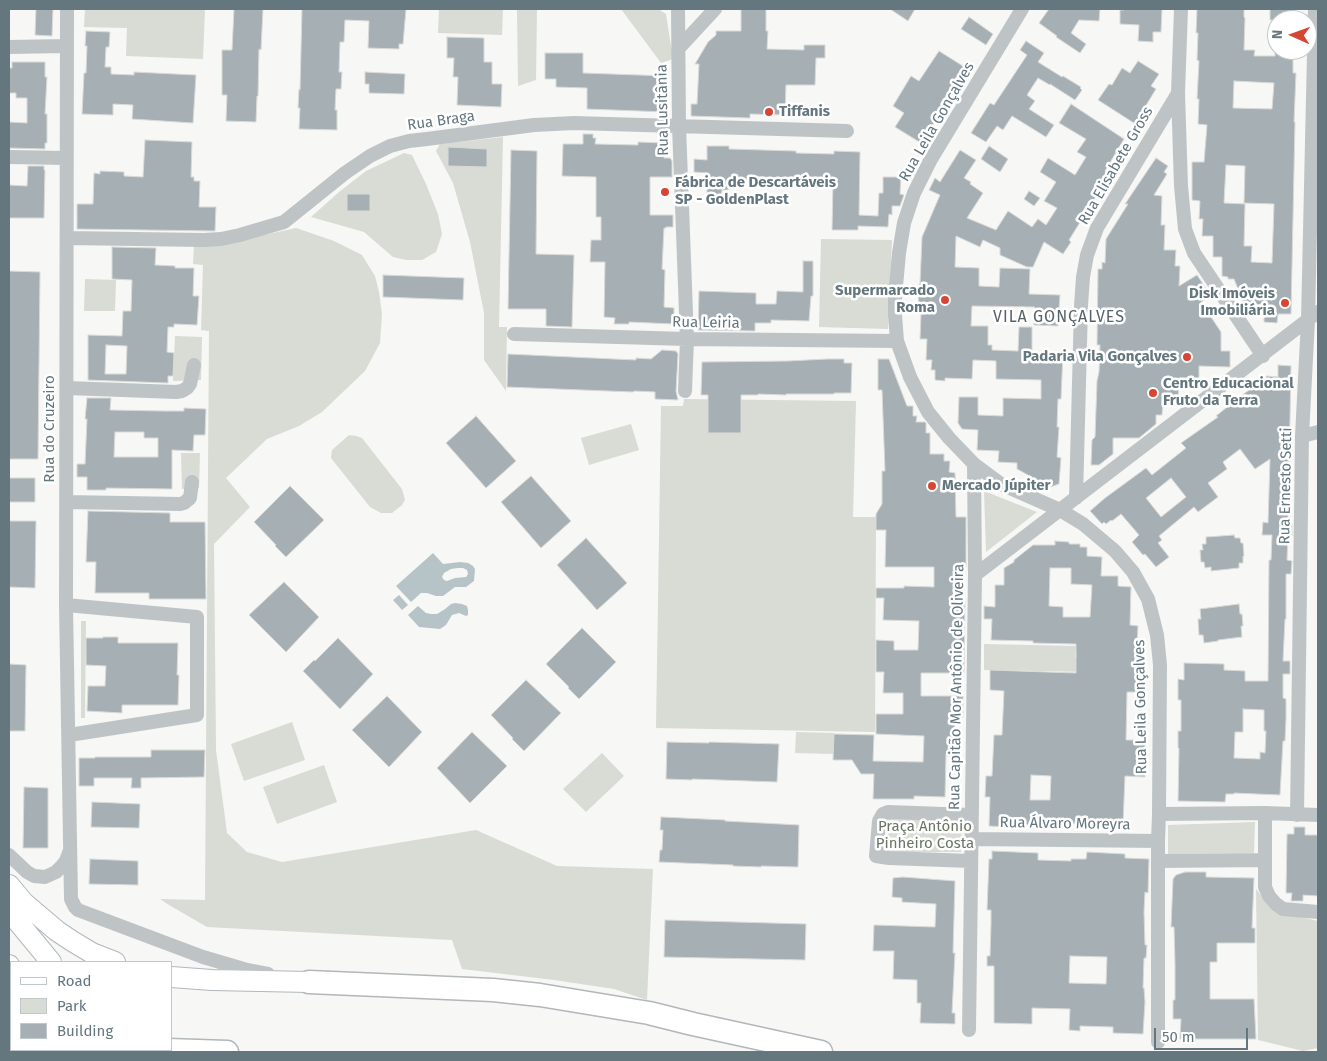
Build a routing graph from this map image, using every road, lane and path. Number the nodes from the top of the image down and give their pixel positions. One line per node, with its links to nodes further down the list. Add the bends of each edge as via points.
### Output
1 (67, 9): 7 (street, Rua do Cruzeiro)
2 (678, 9): 9 (street, Rua Lusitânia)
3 (715, 9): 9 (street)
4 (1022, 9): 19 (street, Rua Leila Gonçalves, via 914,193 899,253 895,306)
5 (1180, 9): 10 (street)
6 (1315, 9): 16 (street, Rua Ernesto Setti)
7 (66, 46): 8 (street); 14 (street, Rua do Cruzeiro)
8 (9, 47)
9 (678, 49): 11 (street, Rua Lusitânia)
10 (1178, 93): 20 (street, via 1180,186 1185,229 1194,253); 28 (street, Rua Elisabete Gross, via 1097,228 1087,255 1080,306)
11 (679, 126): 12 (street, Rua Braga); 15 (street, Rua Braga, via 574,122 409,141 370,156 284,222 240,236 204,240); 18 (street, Rua Lusitânia)
12 (848, 130)
13 (9, 157): 14 (street)
14 (66, 158): 15 (street, Rua do Cruzeiro)
15 (67, 238): 22 (street, Rua do Cruzeiro)
16 (1313, 316): 20 (street); 25 (street, Rua Ernesto Setti)
17 (514, 334): 18 (street, Rua Leiria)
18 (687, 339): 19 (street, Rua Leiria); 23 (street, Rua Lusitânia)
19 (897, 341): 26 (street, Rua Leila Gonçalves, via 928,412)
20 (1263, 356): 28 (street)
21 (194, 365): 22 (street, via 190,384 182,391)
22 (67, 388): 29 (street, Rua do Cruzeiro)
23 (685, 391)
24 (1318, 432): 25 (street)
25 (1302, 436): 37 (street, Rua Ernesto Setti)
26 (974, 464): 30 (street, Rua Leila Gonçalves, via 1001,484); 31 (street, Rua Capitão Mor Antônio de Oliveira)
27 (192, 482): 29 (street, via 190,498 180,504)
28 (1076, 498): 30 (street)
29 (67, 502): 32 (street, Rua do Cruzeiro)
30 (1060, 510): 31 (street); 35 (street, Rua Leila Gonçalves, via 1083,524 1115,551 1133,572 1148,599 1160,665)
31 (975, 575): 36 (street, Rua Capitão Mor Antônio de Oliveira)
32 (66, 605): 33 (street, Rua do Cruzeiro); 33 (street, via 197,617 197,714)
33 (69, 735): 41 (street, Rua do Cruzeiro)
34 (1265, 813): 35 (street); 37 (street); 43 (street)
35 (1160, 814): 40 (street, Rua Leila Gonçalves)
36 (971, 815): 39 (street, Rua Capitão Mor Antônio de Oliveira); 44 (street, via 882,814 876,856)
37 (1297, 815): 38 (street)
38 (1318, 815)
39 (972, 839): 40 (street, Rua Álvaro Moreyra); 44 (street, Rua Capitão Mor Antônio de Oliveira)
40 (1158, 841): 45 (street, Rua Leila Gonçalves)
41 (70, 850): 42 (street, via 56,872 45,877 27,872); 52 (street, Rua do Cruzeiro, via 71,899 78,910 202,957 246,970)
42 (9, 855)
43 (1264, 860): 45 (street); 48 (street, via 1265,887 1276,904 1283,909)
44 (971, 861): 53 (street, Rua Capitão Mor Antônio de Oliveira)
45 (1159, 861): 54 (street, Rua Leila Gonçalves)
46 (9, 885): 50 (main road, via 57,931)
47 (9, 911): 49 (main road)
48 (1318, 912)
49 (50, 961)
50 (113, 961)
51 (172, 977): 52 (main road)
52 (309, 982): 57 (highway, via 540,995 648,1013)
53 (969, 1030)
54 (1158, 1042)
55 (172, 1050): 56 (highway)
56 (227, 1052)
57 (821, 1052)

